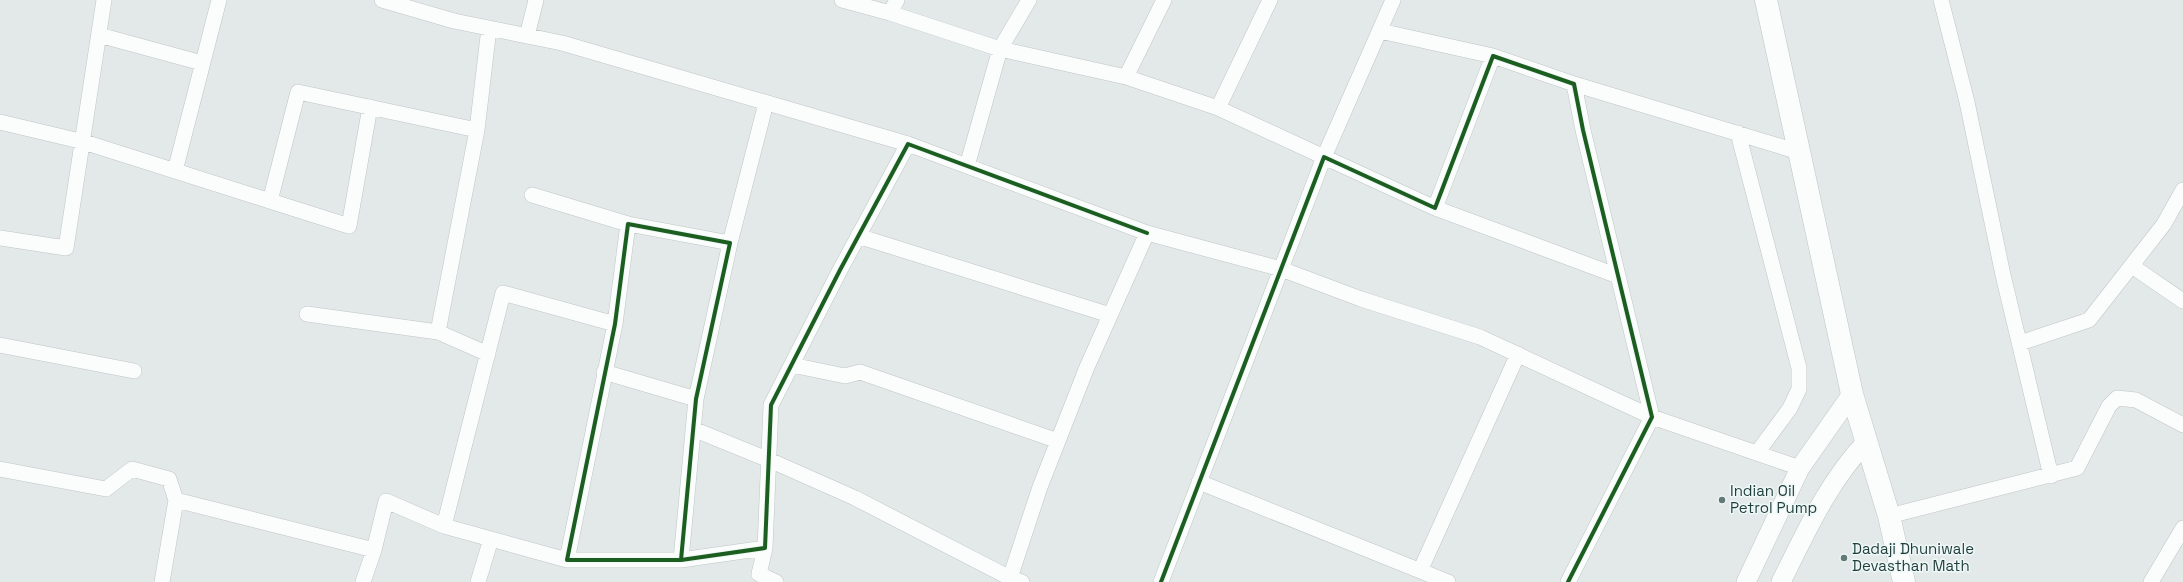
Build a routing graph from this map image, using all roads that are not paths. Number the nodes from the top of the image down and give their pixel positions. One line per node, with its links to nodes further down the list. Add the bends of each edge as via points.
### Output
1 (104, 0): 15 (street)
2 (219, 0): 19 (street)
3 (382, 0): 13 (street, via 454,21)
4 (536, 0): 16 (street)
5 (842, 0): 12 (street)
6 (1029, 0): 17 (street)
7 (1164, 0): 20 (street)
8 (1270, 0): 24 (street)
9 (1394, 0): 14 (street)
10 (1941, 0): 51 (street, via 1967,102)
11 (1770, 1): 30 (main road)
12 (894, 6): 17 (street)
13 (489, 28): 16 (street); 26 (street)
14 (1380, 31): 18 (street); 31 (street)
15 (99, 35): 19 (street); 28 (street)
16 (527, 36): 22 (street, via 562,43)
17 (1000, 49): 20 (street); 32 (street)
18 (1493, 56): 21 (street); 37 (street)
19 (202, 63): 33 (street)
20 (1126, 77): 24 (street)
21 (1574, 84): 27 (street); 45 (street)
22 (766, 103): 29 (street); 42 (street)
23 (370, 107): 26 (street); 36 (street, via 298,92); 36 (street, via 349,226)
24 (1218, 108): 31 (street)
25 (0, 122): 28 (street)
26 (477, 130): 50 (street)
27 (1738, 133): 30 (street); 65 (street, via 1799,368 1798,389 1790,408)
28 (84, 142): 33 (street); 41 (street, via 66,248)
29 (908, 144): 32 (street); 40 (street)
30 (1799, 152): 58 (main road)
31 (1324, 157): 37 (street); 44 (street)
32 (967, 166): 39 (street)
33 (175, 171): 36 (street)
34 (2183, 190): 43 (street, via 2164,224)
35 (532, 195): 38 (street)
36 (270, 200)
37 (1435, 208): 45 (street)
38 (628, 224): 42 (street); 49 (street)
39 (1147, 233): 44 (street); 48 (street)
40 (858, 236): 48 (street); 55 (street)
41 (0, 238)
42 (730, 243): 59 (street)
43 (2132, 266): 46 (street); 51 (street, via 2089,320)
44 (1281, 269): 54 (street, via 1361,299 1480,337); 70 (street)
45 (1618, 276): 60 (street)
46 (2183, 301)
47 (307, 314): 50 (street)
48 (1110, 315): 63 (street)
49 (615, 324): 53 (street, via 503,293); 57 (street)
50 (438, 332): 53 (street)
51 (2020, 343): 69 (street)
52 (0, 345): 56 (street)
53 (488, 354): 73 (street)
54 (1518, 354): 60 (street); 80 (street)
55 (792, 365): 63 (street, via 845,376 860,372); 66 (street, via 771,405)
56 (134, 371)
57 (604, 372): 59 (street); 78 (street)
58 (1852, 394): 64 (main road); 67 (street)
59 (696, 399): 62 (street)
60 (1652, 418): 65 (street); 89 (street)
61 (2183, 425): 69 (street, via 2136,400 2117,398 2110,406 2077,468)
62 (693, 428): 66 (street); 79 (street)
63 (1058, 441): 82 (street, via 1040,487)
64 (1866, 441): 72 (main road); 91 (street, via 1827,491)
65 (1757, 453): 67 (street)
66 (768, 459): 76 (street); 82 (street, via 855,498)
67 (1800, 468): 90 (street)
68 (0, 469): 71 (street, via 106,489 132,469 170,479)
69 (2051, 476): 72 (street)
70 (1199, 482): 80 (street); 87 (street)
71 (176, 500): 77 (street); 83 (street)
72 (1889, 516): 92 (main road)
73 (444, 526): 75 (street); 77 (street, via 386,501)
74 (2183, 528): 93 (street)
75 (491, 539): 78 (street); 85 (street)
76 (765, 548): 79 (street); 81 (street)
77 (374, 550): 84 (street)
78 (567, 560): 79 (street)
79 (681, 560)
80 (1420, 571): 88 (street)
81 (757, 578): 86 (street)
82 (1014, 581)
83 (162, 582)
84 (363, 582)
85 (478, 582)
86 (776, 582)
87 (1161, 582)
88 (1448, 582)
89 (1568, 582)
90 (1746, 582)
91 (1781, 582)
92 (1904, 582)
93 (2151, 582)

